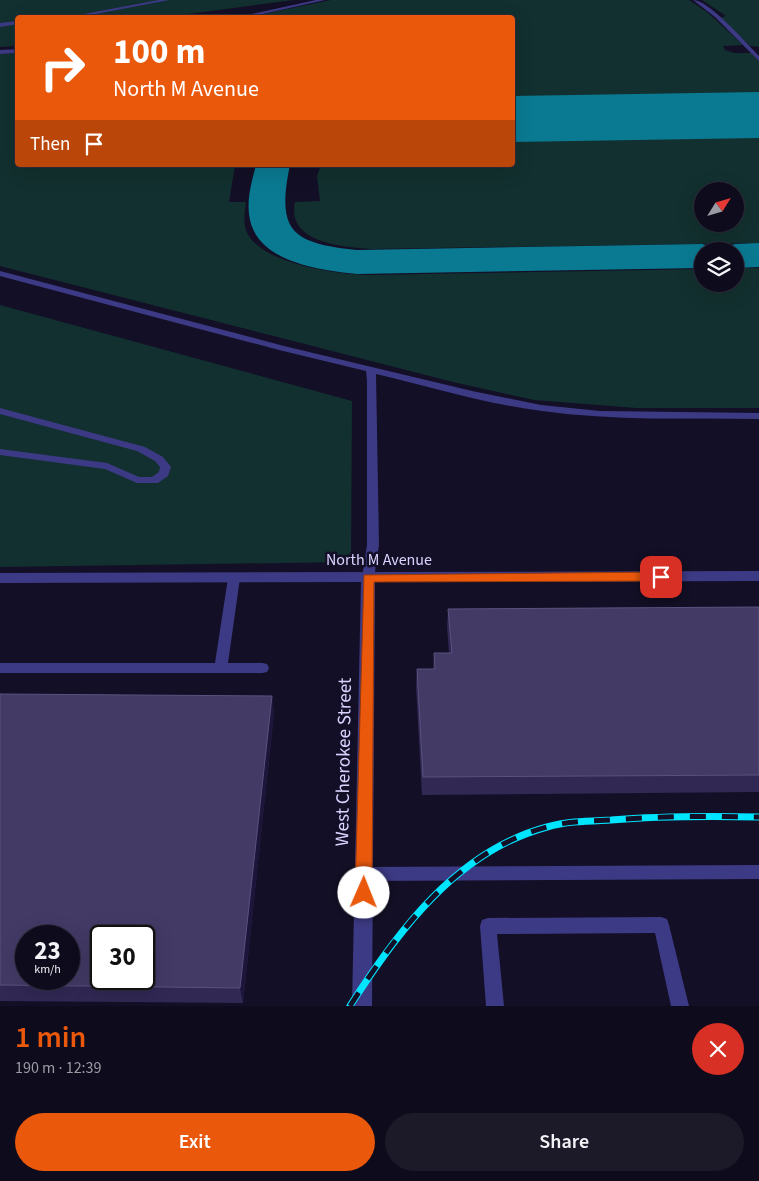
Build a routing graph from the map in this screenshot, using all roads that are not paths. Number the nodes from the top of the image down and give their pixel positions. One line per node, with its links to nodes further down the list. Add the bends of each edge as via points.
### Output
1 (167, 0): 4 (lane)
2 (323, 0): 5 (lane)
3 (695, 0): 10 (lane, via 717,16)
4 (81, 15)
5 (250, 15)
6 (15, 22): 7 (lane)
7 (0, 25)
8 (15, 51): 9 (lane)
9 (0, 52)
10 (759, 59)
11 (0, 273): 12 (lane)
12 (370, 369): 14 (lane, via 541,408 600,414); 19 (lane, via 373,545)
13 (0, 412): 15 (lane, via 141,450 159,459 166,467 164,474 154,481 137,480 107,466)
14 (759, 416)
15 (0, 452)
16 (759, 576): 19 (street, North M Avenue)
17 (0, 578): 18 (street, North M Avenue)
18 (234, 578): 19 (street, North M Avenue); 21 (lane)
19 (368, 578): 24 (street, West Cherokee Street)
20 (0, 668): 21 (lane)
21 (221, 668): 22 (lane)
22 (262, 668)
23 (759, 872): 24 (lane)
24 (364, 874): 25 (street, West Cherokee Street)
25 (362, 1006)
26 (495, 1006): 27 (lane, via 488,926 661,925)
27 (680, 1006)

